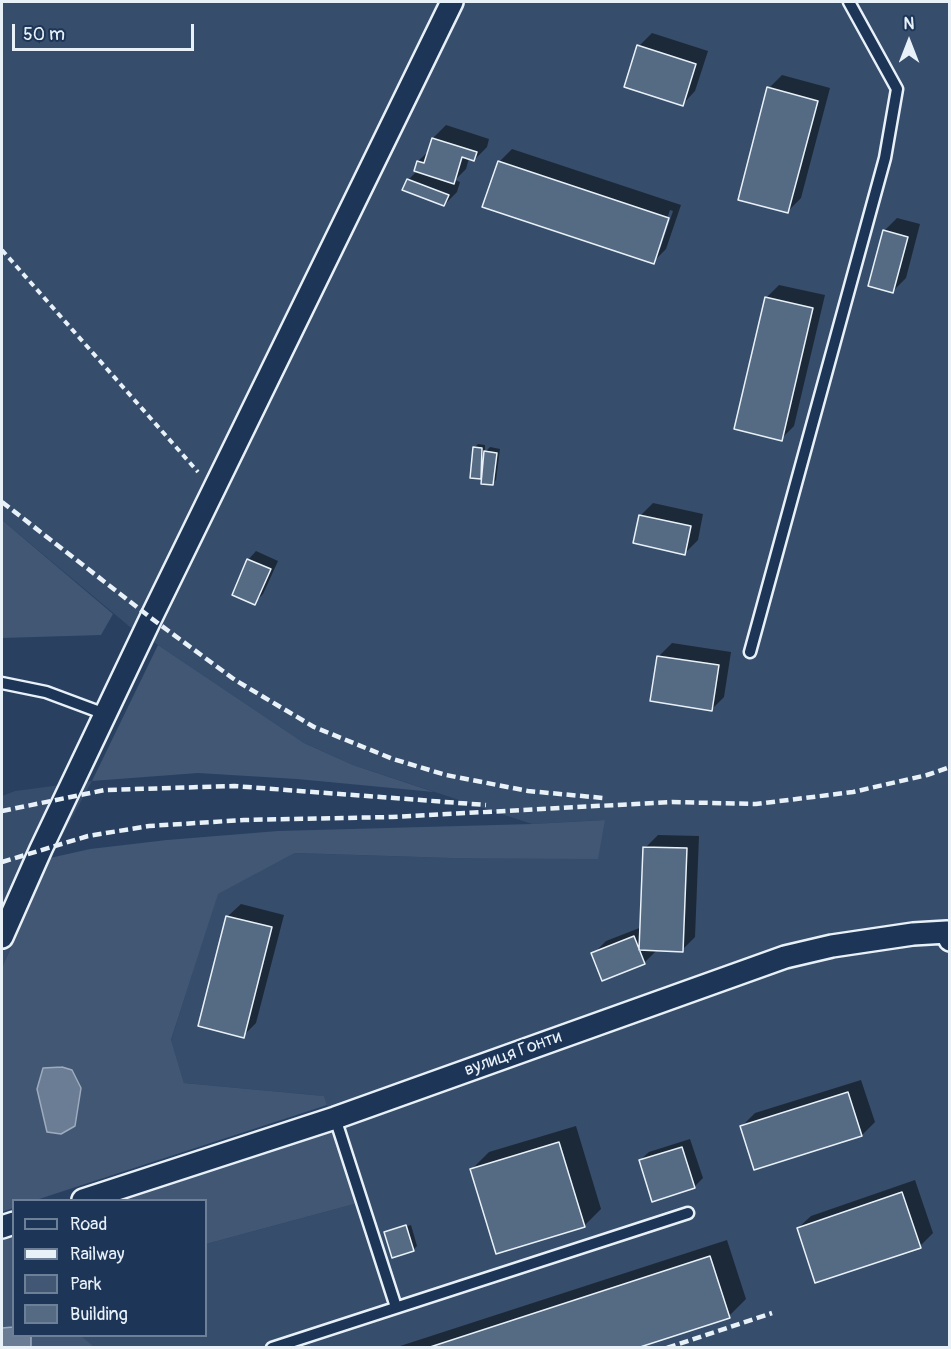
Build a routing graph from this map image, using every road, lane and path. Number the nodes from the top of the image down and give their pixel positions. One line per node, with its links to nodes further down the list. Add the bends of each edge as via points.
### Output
1 (453, 2): 4 (street)
2 (849, 2): 5 (lane, via 897,88 885,158)
3 (2, 250): 4 (path)
4 (214, 490): 7 (street)
5 (750, 652)
6 (2, 684): 7 (lane, via 46,692)
7 (105, 714): 9 (street)
8 (949, 935): 10 (street, вулиця Гонти, via 880,938 785,957)
9 (2, 937)
10 (335, 1118): 11 (street, вулиця Гонти); 13 (lane)
11 (86, 1199)
12 (688, 1214): 13 (lane)
13 (396, 1307): 14 (lane)
14 (272, 1347)

